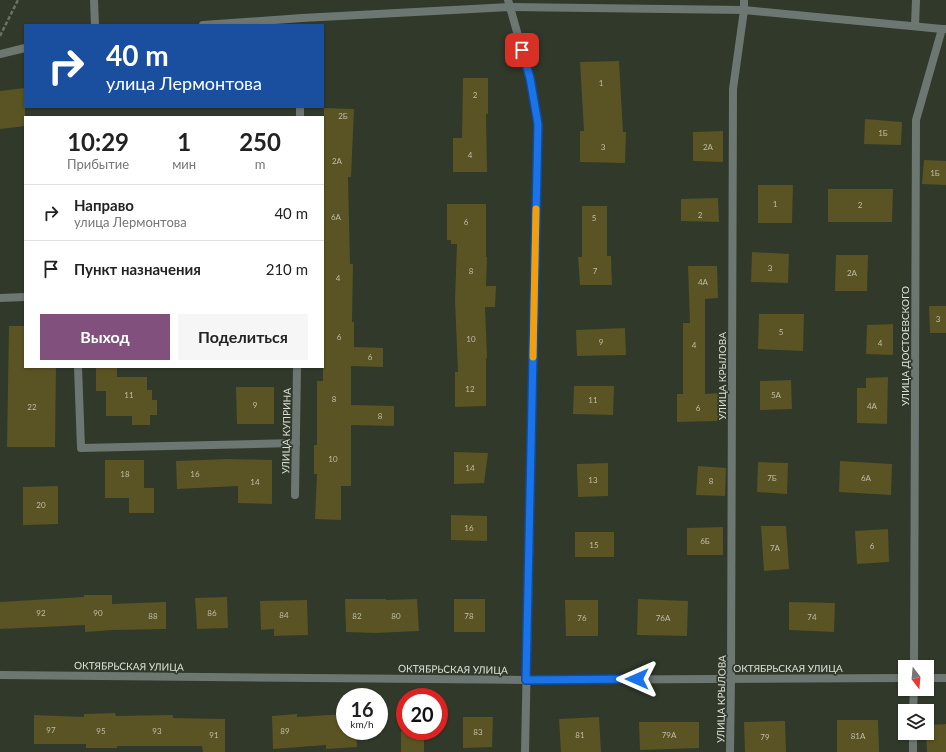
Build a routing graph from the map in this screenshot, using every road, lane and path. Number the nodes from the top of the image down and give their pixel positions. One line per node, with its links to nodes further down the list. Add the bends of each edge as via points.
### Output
1 (18, 0): 12 (path)
2 (94, 0): 8 (street)
3 (744, 0): 6 (street, УЛИЦА КРЫЛОВА)
4 (916, 0): 10 (street)
5 (509, 3): 6 (street); 7 (street); 27 (street, via 530,78 538,124)
6 (744, 10): 10 (street); 23 (street, УЛИЦА КРЫЛОВА, via 733,90)
7 (302, 22): 9 (street)
8 (95, 24)
9 (236, 24)
10 (914, 26): 11 (street)
11 (944, 29): 21 (street, УЛИЦА ДОСТОЕВСКОГО, via 916,120)
12 (0, 36)
13 (24, 48): 14 (street)
14 (0, 54)
15 (0, 298): 16 (street)
16 (24, 298)
17 (78, 368): 19 (street, via 81,448)
18 (297, 368): 19 (street, УЛИЦА КУПРИНА)
19 (296, 443): 20 (street, УЛИЦА КУПРИНА)
20 (295, 495)
21 (914, 660)
22 (0, 675): 27 (street, ОКТЯБРЬСКАЯ УЛИЦА)
23 (732, 678): 24 (street, ОКТЯБРЬСКАЯ УЛИЦА); 27 (street, ОКТЯБРЬСКАЯ УЛИЦА); 30 (street, УЛИЦА КРЫЛОВА)
24 (898, 678)
25 (934, 678): 26 (street)
26 (946, 678)
27 (526, 680): 29 (street)
28 (913, 740): 31 (street)
29 (525, 752)
30 (730, 752)
31 (913, 752)

